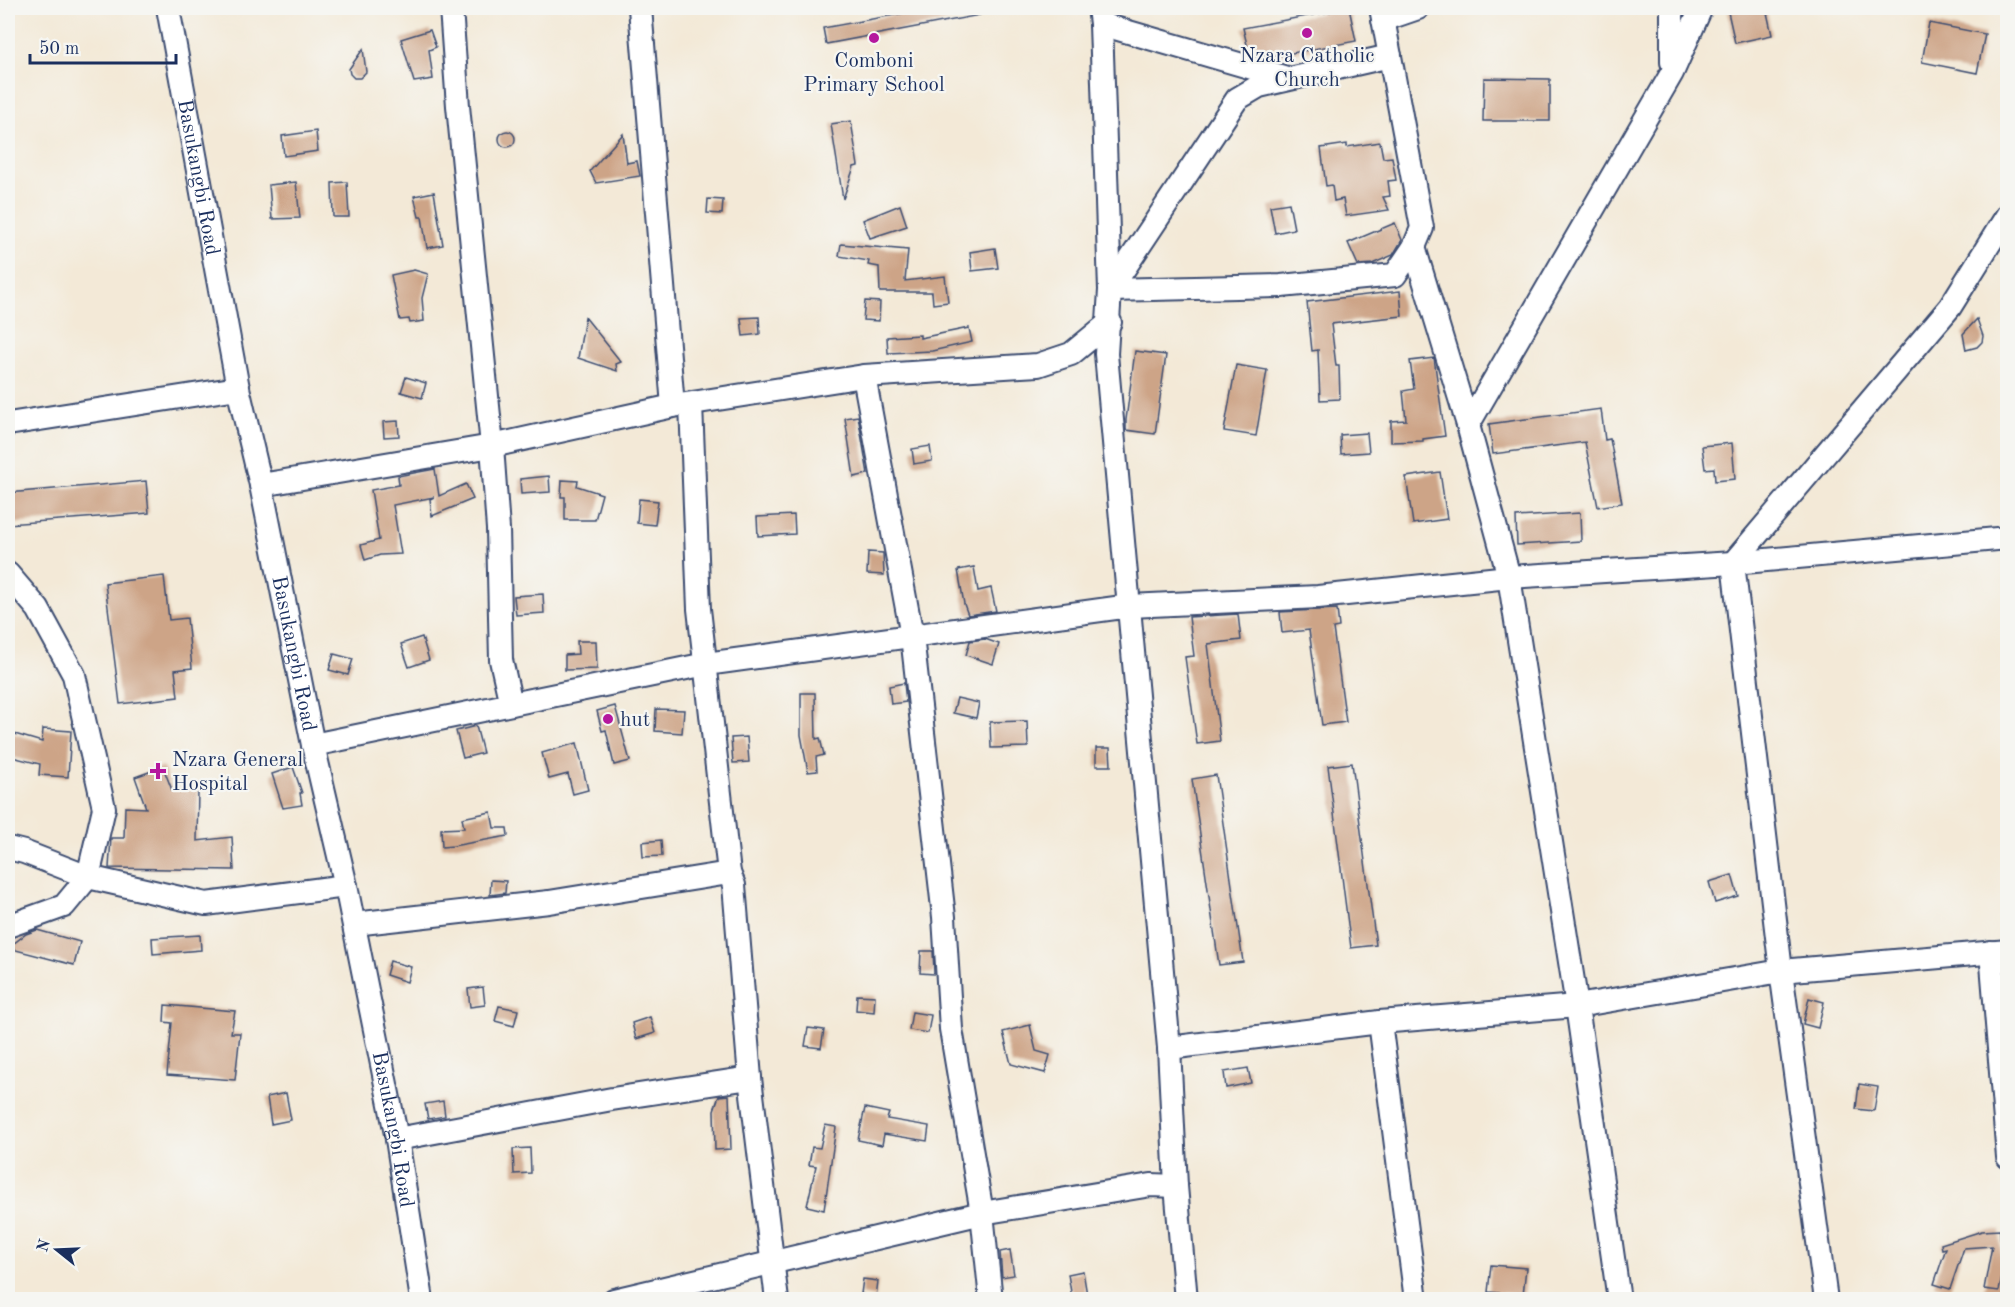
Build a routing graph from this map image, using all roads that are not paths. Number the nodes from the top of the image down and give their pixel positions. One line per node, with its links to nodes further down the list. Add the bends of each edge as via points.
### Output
1 (168, 8): 17 (street, Basukangbi Road)
2 (451, 8): 21 (street)
3 (640, 8): 18 (street)
4 (1418, 8): 7 (street)
5 (1672, 8): 10 (street)
6 (1701, 8): 10 (street)
7 (1382, 14): 9 (street)
8 (1100, 16): 11 (street); 14 (street)
9 (1390, 56): 11 (street); 13 (street, via 1422,228)
10 (1672, 73): 20 (street)
11 (1292, 79): 14 (street, via 1259,86 1237,99)
12 (2007, 214): 24 (street, via 1950,307)
13 (1414, 247): 14 (street, via 1395,275 1281,286); 20 (street)
14 (1110, 291): 15 (street)
15 (1110, 322): 16 (street, via 1071,354 1038,365); 27 (street, via 1106,354)
16 (864, 376): 18 (street); 28 (street)
17 (238, 388): 19 (street); 22 (street, Basukangbi Road)
18 (682, 405): 21 (street); 29 (street)
19 (8, 424)
20 (1468, 425): 26 (street)
21 (492, 446): 22 (street); 30 (street, via 501,660)
22 (261, 485): 31 (street, Basukangbi Road)
23 (2007, 538): 24 (street)
24 (1733, 563): 26 (street); 39 (street)
25 (8, 574): 34 (street, via 38,609 74,675 104,808)
26 (1509, 577): 27 (street, via 1318,597); 40 (street)
27 (1130, 606): 28 (street); 42 (street)
28 (912, 636): 29 (street); 47 (street, via 944,917 951,1029)
29 (706, 664): 30 (street); 33 (street)
30 (511, 704): 31 (street)
31 (313, 745): 35 (street, Basukangbi Road)
32 (8, 848): 34 (street)
33 (729, 873): 36 (street, via 549,902); 43 (street, via 734,885)
34 (88, 877): 35 (street, via 206,904); 37 (street, via 64,906)
35 (346, 886): 36 (street, Basukangbi Road)
36 (354, 924): 44 (street, Basukangbi Road)
37 (8, 926)
38 (1999, 951): 39 (street); 45 (street)
39 (1781, 971): 40 (street); 56 (street)
40 (1577, 1006): 41 (street); 55 (street)
41 (1380, 1022): 42 (street); 54 (street)
42 (1169, 1048): 46 (street)
43 (750, 1078): 44 (street); 48 (street)
44 (397, 1139): 49 (street, Basukangbi Road)
45 (2007, 1157)
46 (1176, 1186): 47 (street, via 1151,1185); 53 (street)
47 (982, 1213): 48 (street); 52 (street)
48 (773, 1261): 50 (street); 51 (street)
49 (422, 1299)
50 (614, 1299)
51 (777, 1299)
52 (991, 1299)
53 (1186, 1299)
54 (1416, 1299)
55 (1619, 1299)
56 (1826, 1299)

